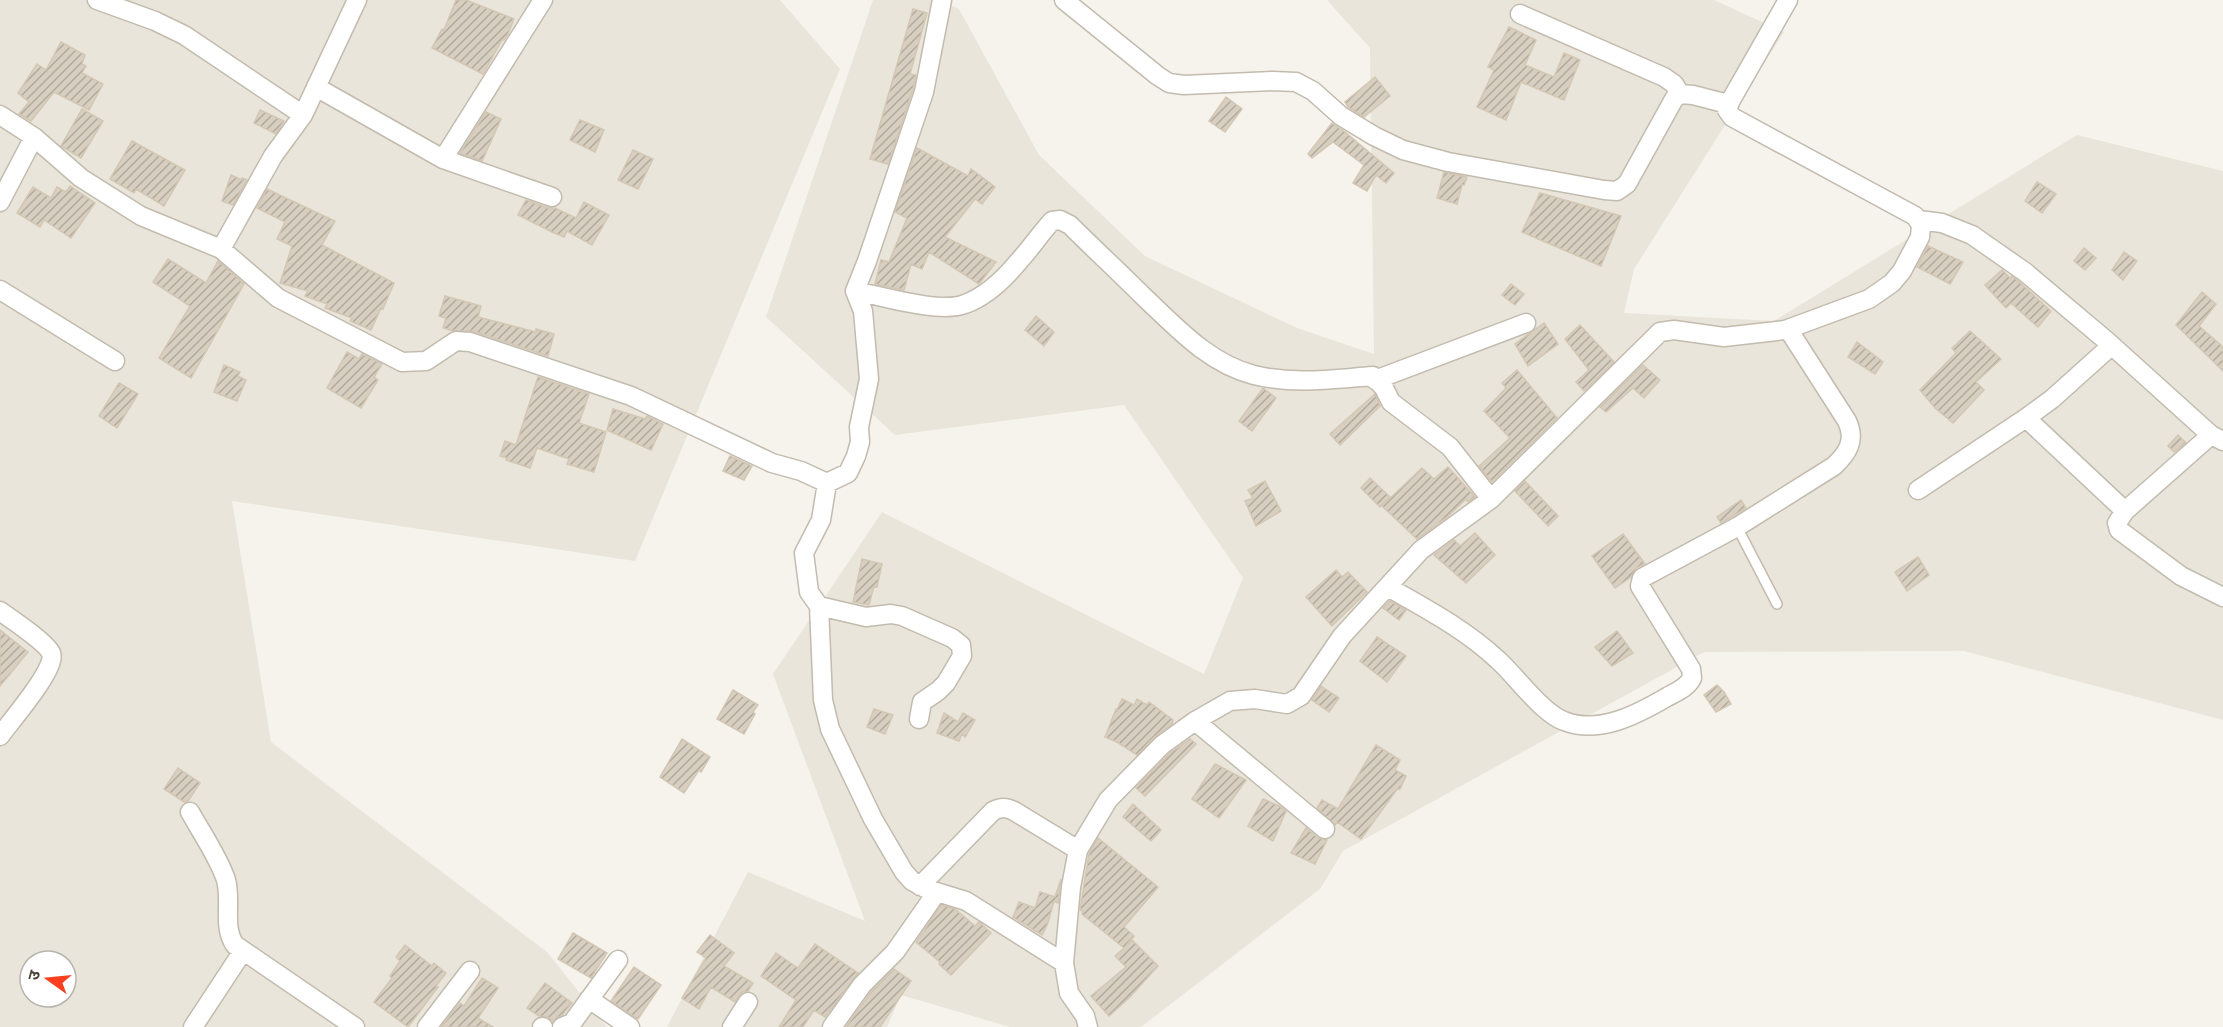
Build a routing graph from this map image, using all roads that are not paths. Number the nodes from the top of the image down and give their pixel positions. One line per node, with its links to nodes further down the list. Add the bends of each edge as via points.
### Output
1 (97, 0): 12 (street, via 184,35)
2 (357, 0): 8 (street)
3 (543, 0): 14 (street)
4 (942, 0): 20 (street, via 924,92)
5 (1064, 0): 9 (street, via 1169,82 1296,82 1313,91 1341,116 1404,150 1448,162 1604,190 1617,190 1627,184)
6 (1788, 0): 10 (street)
7 (1521, 14): 9 (street, via 1664,77)
8 (316, 87): 12 (street); 14 (street)
9 (1680, 94): 10 (street)
10 (1728, 104): 17 (street, via 1732,117)
11 (0, 115): 13 (street)
12 (303, 115): 18 (street, via 273,156)
13 (34, 137): 16 (street); 18 (street, via 81,178 141,216)
14 (443, 159): 15 (street)
15 (552, 197)
16 (0, 202)
17 (1919, 220): 22 (street, via 1920,237 1892,283 1869,299); 23 (street, via 1957,228 1987,245)
18 (221, 249): 28 (street, via 278,298 402,362 426,361 448,344 470,342 631,396 772,463)
19 (0, 290): 24 (street)
20 (855, 291): 25 (street, via 933,306 964,305 993,288 1052,222 1060,220 1222,363 1272,379 1328,381 1373,376); 28 (street, via 863,311 869,379 859,427 860,442 848,473)
21 (1526, 323): 25 (street)
22 (1788, 329): 30 (street, via 1735,337 1660,332); 32 (street, via 1847,421 1851,444 1833,466)
23 (2112, 346): 26 (street); 27 (street)
24 (114, 361)
25 (1375, 380): 30 (street, via 1392,402 1450,447)
26 (2026, 418): 29 (street); 31 (street)
27 (2217, 438): 31 (street)
28 (827, 483): 36 (street, via 821,520 804,554 809,592)
29 (1918, 490)
30 (1491, 499): 33 (street, via 1421,550)
31 (2125, 511): 34 (street, via 2118,519 2119,530 2181,576)
32 (1737, 527): 33 (street, via 1646,574 1641,582 1691,669 1690,682 1644,711 1595,725 1557,718 1497,659 1455,625); 35 (lane)
33 (1388, 586): 39 (street, via 1342,636 1294,702 1230,701)
34 (2223, 597)
35 (1777, 604)
36 (819, 606): 38 (street, via 866,617 902,616 961,645 959,662 942,687 922,702); 44 (street, via 824,700 830,729 873,819 904,872)
37 (0, 610): 40 (street, via 45,645 52,658 45,674)
38 (919, 719)
39 (1195, 721): 42 (street); 43 (street, via 1162,745 1108,800)
40 (0, 736)
41 (190, 812): 46 (street, via 225,876 229,934)
42 (1325, 829)
43 (1078, 850): 44 (street, via 1014,811 999,808); 48 (street)
44 (920, 886): 45 (street)
45 (938, 892): 48 (street, via 966,900); 59 (street, via 895,952 862,986)
46 (243, 951): 52 (street); 53 (street)
47 (618, 960): 50 (street)
48 (1064, 963): 60 (street, via 1069,993)
49 (470, 971): 55 (street)
50 (589, 999): 56 (street, via 572,1023); 57 (street)
51 (748, 1002): 58 (street)
52 (326, 1019): 54 (street)
53 (193, 1027)
54 (355, 1027)
55 (428, 1027)
56 (562, 1027)
57 (630, 1027)
58 (732, 1027)
59 (832, 1027)
60 (1088, 1027)

